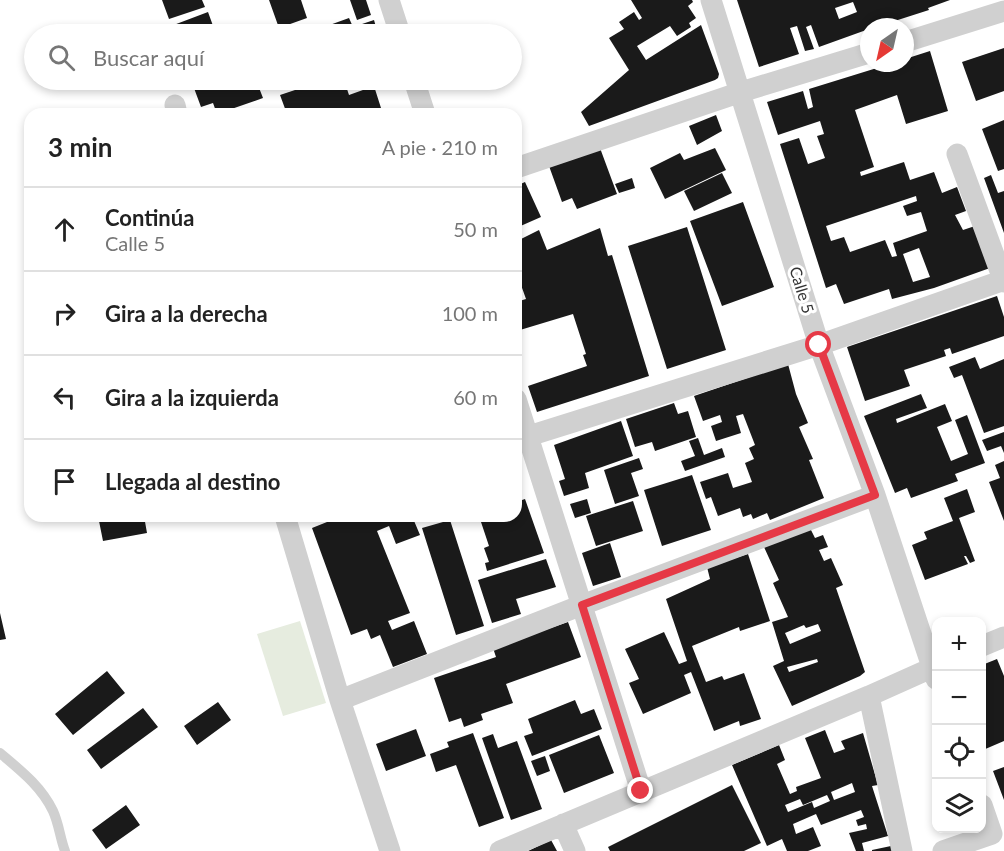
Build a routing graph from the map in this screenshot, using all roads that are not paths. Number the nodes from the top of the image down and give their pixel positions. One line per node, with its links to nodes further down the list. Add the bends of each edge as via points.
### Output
1 (389, 0): 4 (street)
2 (711, 0): 8 (street, Calle 5)
3 (1004, 11): 5 (street)
4 (397, 24)
5 (914, 39)
6 (860, 56): 8 (street)
7 (417, 90): 9 (street)
8 (741, 92): 11 (street); 13 (street, Calle 5)
9 (423, 108)
10 (957, 153): 12 (street)
11 (522, 166)
12 (1004, 281): 13 (street)
13 (819, 345): 14 (street); 15 (street, Calle 5)
14 (522, 438): 17 (street)
15 (875, 495): 17 (street); 20 (street, Calle 5)
16 (290, 522): 23 (street)
17 (582, 605): 23 (street); 25 (street)
18 (1004, 637): 19 (street)
19 (986, 644)
20 (932, 662)
21 (932, 672): 22 (street)
22 (869, 696): 25 (street); 32 (street)
23 (340, 700): 29 (street)
24 (0, 753): 28 (lane, via 44,795)
25 (641, 791): 27 (street)
26 (986, 819): 33 (street, via 992,834)
27 (563, 825): 30 (street); 31 (street)
28 (65, 851)
29 (390, 851)
30 (500, 851)
31 (575, 851)
32 (903, 851)
33 (943, 851)

